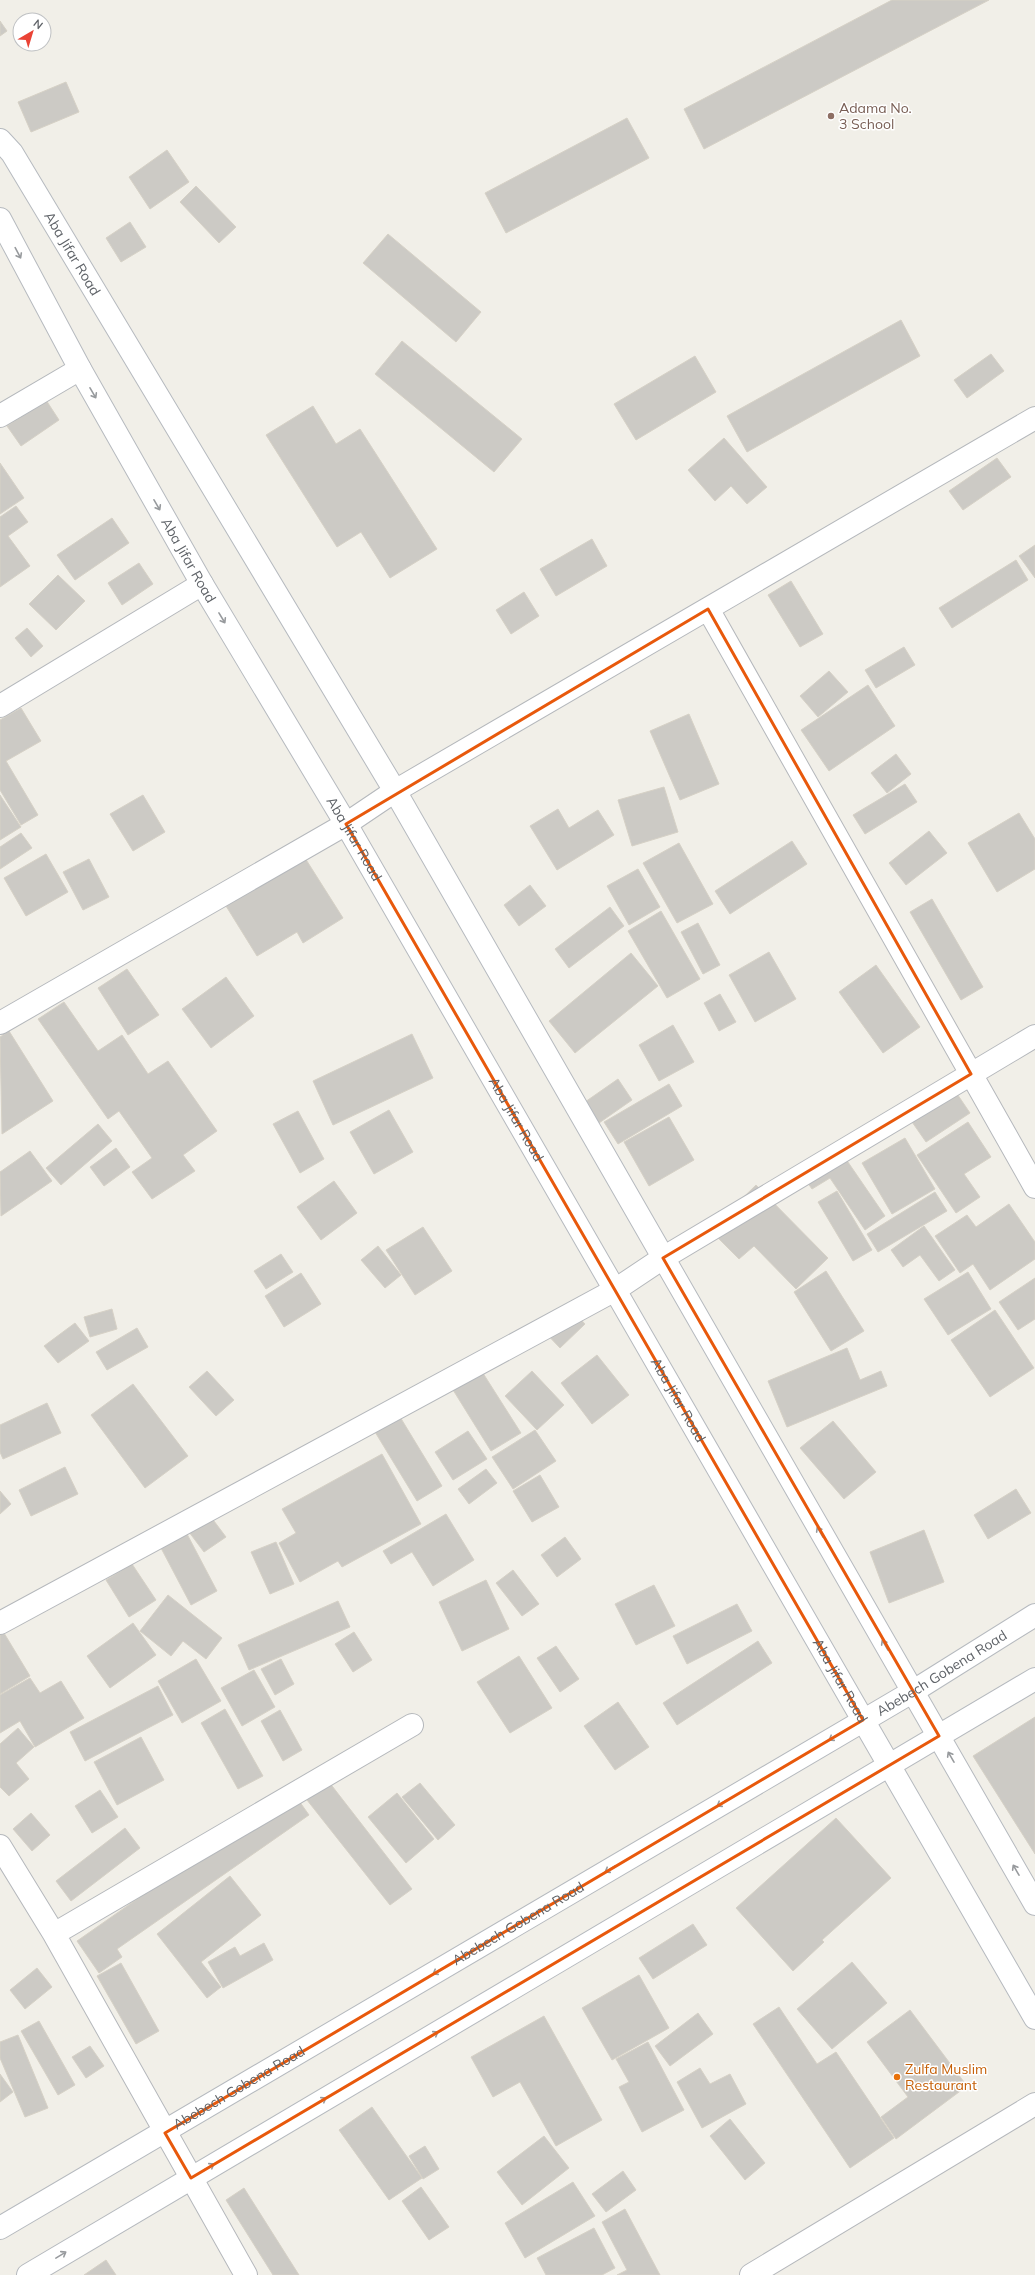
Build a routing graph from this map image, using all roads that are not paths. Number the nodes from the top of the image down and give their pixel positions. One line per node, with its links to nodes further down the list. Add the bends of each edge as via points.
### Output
1 (0, 140): 9 (street, Aba Jifar Road, via 16,160)
2 (0, 219): 3 (street, Aba Jifar Road, one-way to 3)
3 (80, 370): 4 (street); 6 (street, Aba Jifar Road, one-way to 6)
4 (0, 416)
5 (1035, 418): 7 (street)
6 (202, 584): 8 (street); 10 (street, Aba Jifar Road, one-way to 10)
7 (708, 609): 9 (street); 13 (street)
8 (0, 706)
9 (395, 792): 10 (street); 15 (street, Aba Jifar Road)
10 (346, 824): 11 (street); 16 (street, Aba Jifar Road)
11 (0, 1024)
12 (1035, 1036): 13 (street)
13 (971, 1074): 14 (street); 15 (street)
14 (1035, 1187)
15 (663, 1258): 16 (street); 20 (street, Aba Jifar Road, one-way to 15)
16 (615, 1290): 18 (street); 21 (street, Aba Jifar Road)
17 (1035, 1615): 20 (street, Abebech Gobena Road)
18 (0, 1623)
19 (1035, 1679): 23 (street)
20 (912, 1692): 21 (street, Abebech Gobena Road); 23 (street, Aba Jifar Road)
21 (863, 1720): 24 (street, Aba Jifar Road); 30 (street, Abebech Gobena Road, one-way to 30)
22 (412, 1725): 27 (street)
23 (939, 1736): 24 (street); 26 (street, Aba Jifar Road, one-way to 23)
24 (889, 1765): 28 (street, Aba Jifar Road); 31 (street, one-way to 24)
25 (0, 1846): 27 (street)
26 (1035, 1904)
27 (54, 1934): 30 (street)
28 (1035, 2018)
29 (1035, 2104): 35 (street)
30 (165, 2133): 31 (street); 32 (street, Abebech Gobena Road)
31 (191, 2178): 33 (street, one-way to 31); 34 (street)
32 (0, 2228)
33 (28, 2275)
34 (246, 2275)
35 (751, 2275)

